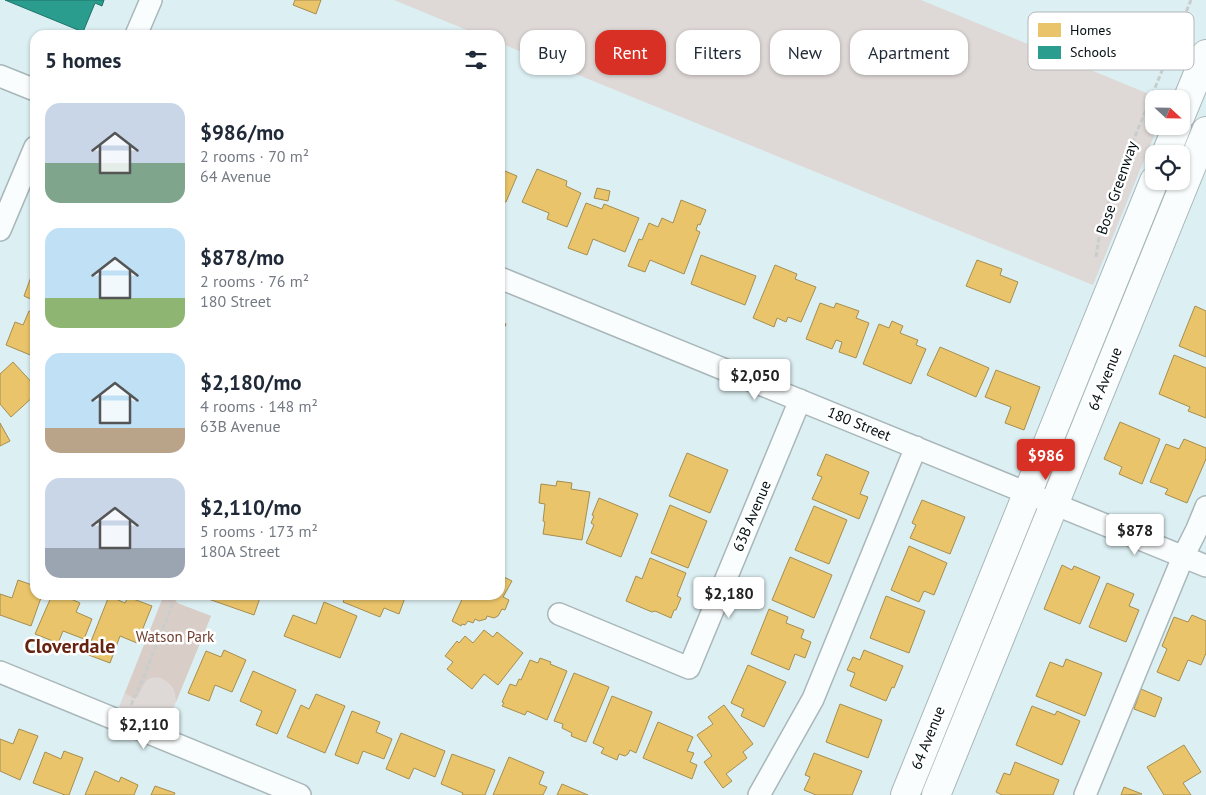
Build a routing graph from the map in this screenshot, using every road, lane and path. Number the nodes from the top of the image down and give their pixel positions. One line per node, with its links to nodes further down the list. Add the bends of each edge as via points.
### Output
1 (151, 0): 4 (street)
2 (1191, 0): 3 (path, Bose Greenway)
3 (1186, 12)
4 (138, 30)
5 (1206, 54): 9 (main road)
6 (1162, 70): 15 (path, Bose Greenway, via 1105,213 1100,232)
7 (0, 76): 8 (street)
8 (30, 88)
9 (1190, 93)
10 (1206, 131): 20 (main road, 64 Avenue)
11 (30, 159): 13 (street)
12 (1150, 190): 15 (main road, 64 Avenue)
13 (0, 230)
14 (505, 280): 16 (street, 180 Street)
15 (1101, 289): 18 (main road, 64 Avenue)
16 (800, 400): 17 (street, 180 Street); 24 (street, 63B Avenue, via 689,668)
17 (916, 447): 18 (street, 180 Street); 28 (street, via 813,699)
18 (1025, 492): 20 (street, 180 Street); 29 (main road, 64 Avenue)
19 (1206, 507): 21 (street)
20 (1066, 509): 21 (street); 30 (main road, 64 Avenue)
21 (1183, 557): 22 (street); 31 (street)
22 (1206, 566)
23 (170, 600): 26 (path, via 172,605)
24 (559, 614)
25 (0, 672): 27 (street)
26 (128, 711)
27 (300, 795)
28 (759, 795)
29 (906, 795)
30 (936, 795)
31 (1085, 795)

